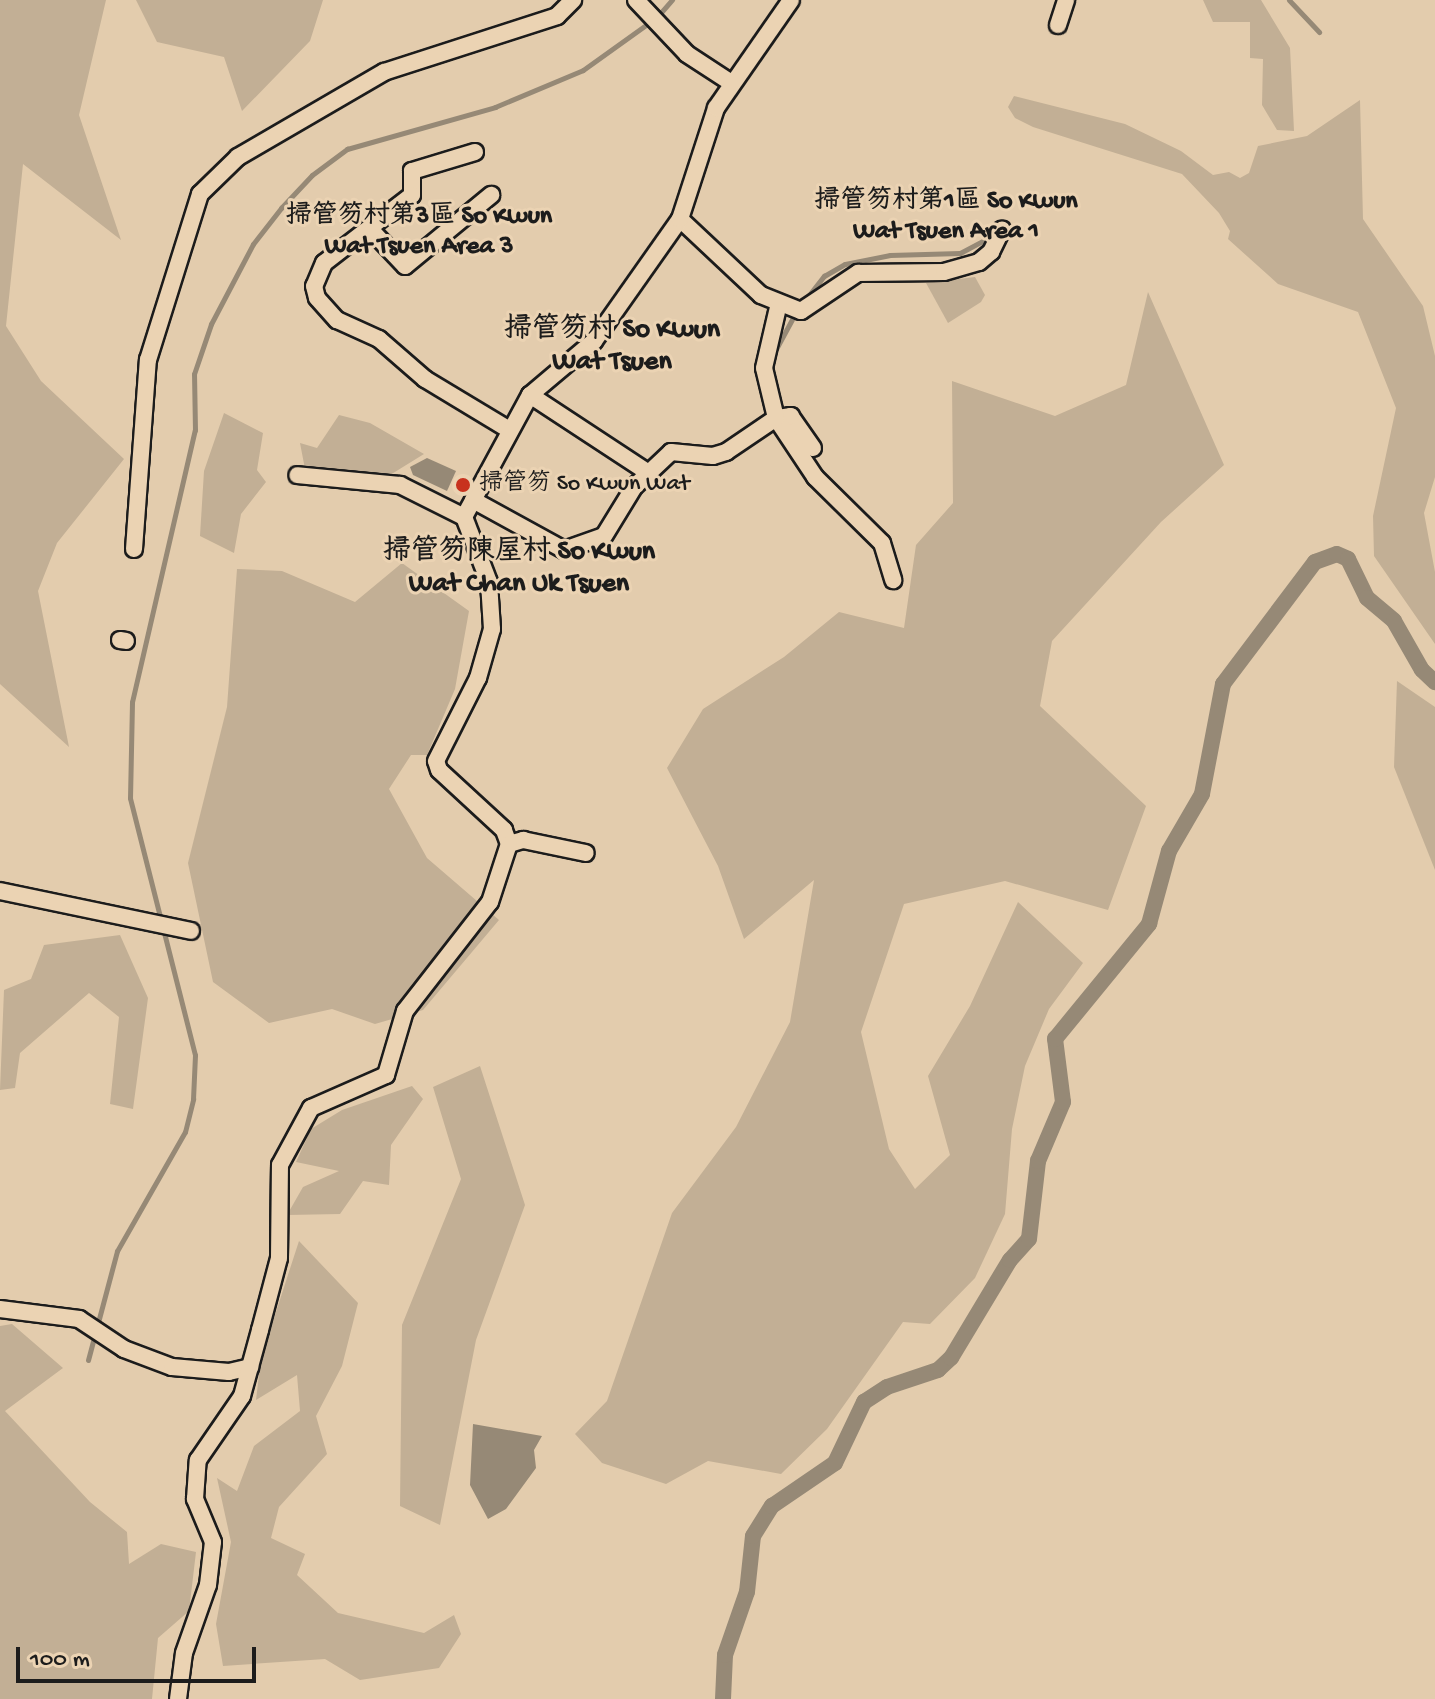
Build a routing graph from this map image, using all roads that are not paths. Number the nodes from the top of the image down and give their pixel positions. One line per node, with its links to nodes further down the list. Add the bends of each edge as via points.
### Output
1 (573, 0): 21 (street, via 557,16 384,72 238,157 200,194 148,360)
2 (636, 0): 6 (street, via 704,68)
3 (791, 0): 6 (street)
4 (1066, 0): 5 (street)
5 (1058, 25)
6 (730, 82): 9 (street, via 705,133)
7 (475, 152): 10 (street, via 412,171 412,195)
8 (491, 195): 10 (street, via 405,266)
9 (680, 219): 12 (street, via 761,295); 13 (street, via 594,341)
10 (370, 229): 15 (street, via 324,263 314,286 317,298 337,320 379,339 425,379)
11 (1002, 229): 12 (street, via 991,252 979,262 944,272 858,273)
12 (791, 307): 14 (street, via 764,368)
13 (530, 395): 15 (street); 17 (street)
14 (783, 417): 16 (street); 17 (street, via 726,452 713,456 678,450); 22 (street, via 815,477 882,543)
15 (508, 429): 19 (street)
16 (813, 448)
17 (647, 472): 19 (street, via 604,536 564,550)
18 (297, 475): 20 (street, via 400,485)
19 (473, 500): 20 (street)
20 (464, 517): 23 (street, via 489,582 492,629 469,701 436,761 439,770 504,830)
21 (134, 549)
22 (893, 580)
23 (509, 844): 24 (street, via 523,840); 28 (street, via 490,902 405,1011 386,1075 328,1097 311,1108 292,1135 280,1165 279,1258)
24 (586, 853)
25 (0, 891): 26 (street)
26 (185, 930)
27 (0, 1309): 28 (street, via 79,1319 143,1358 172,1367 229,1372)
28 (250, 1367): 29 (street, via 242,1396 198,1460 195,1499 213,1542 208,1585 184,1653)
29 (178, 1699)

